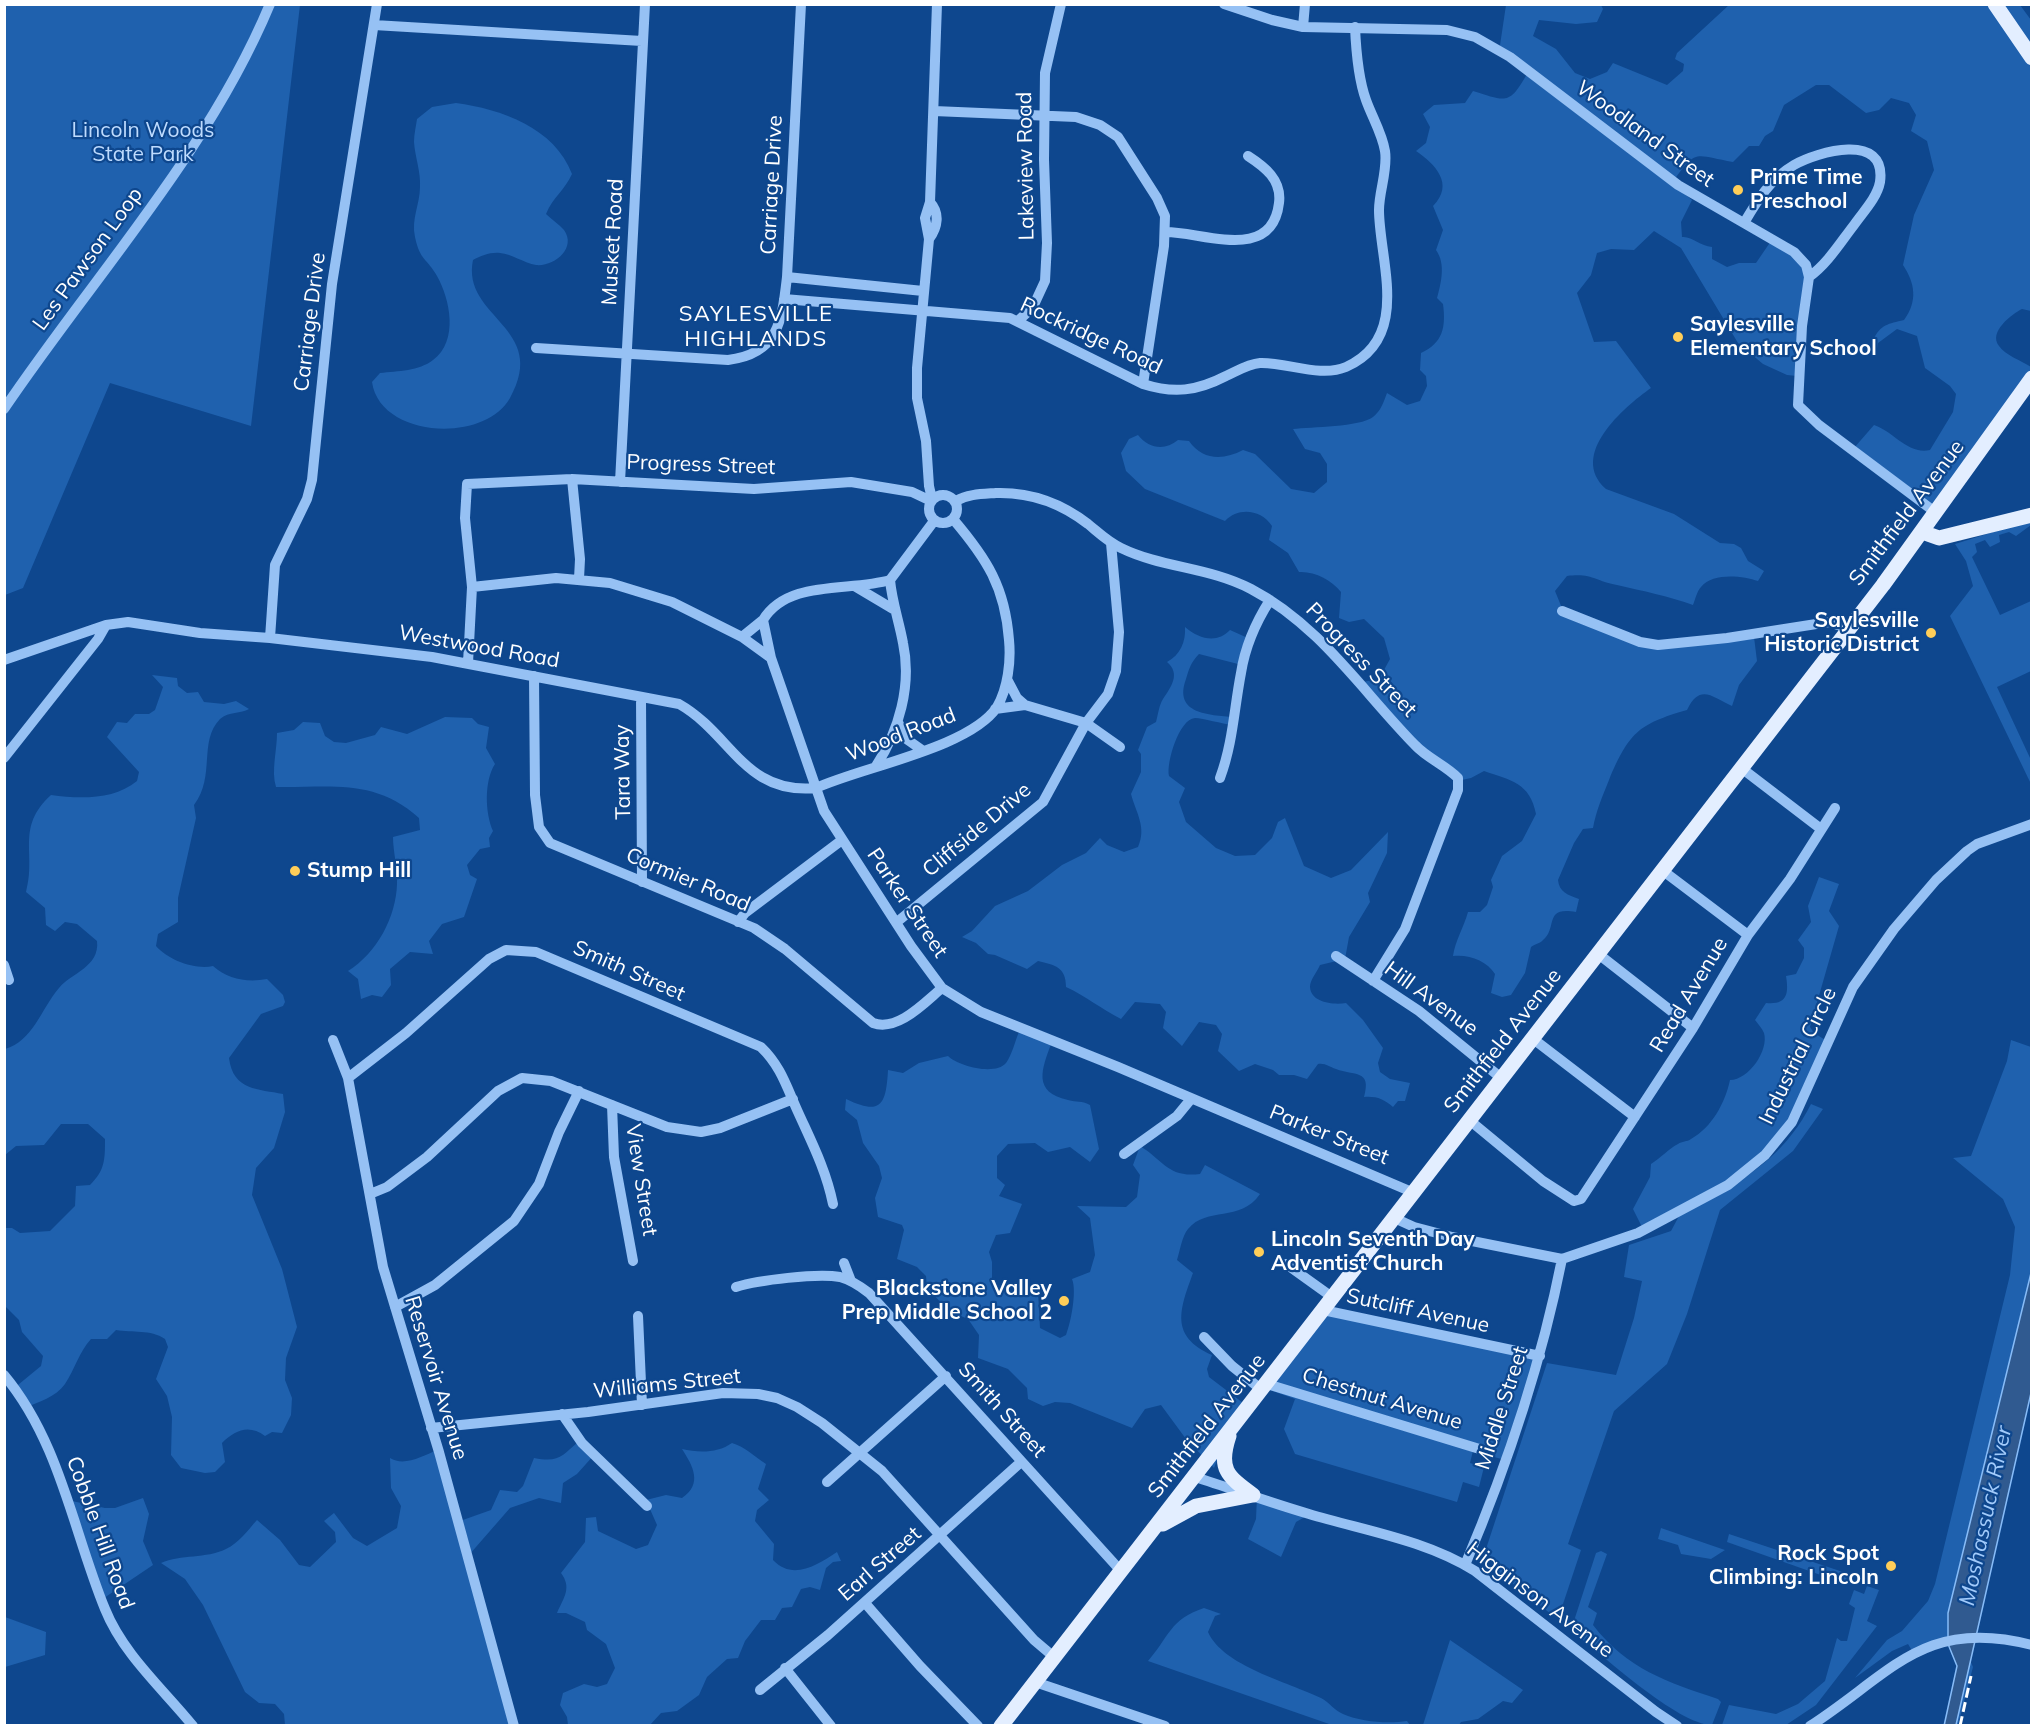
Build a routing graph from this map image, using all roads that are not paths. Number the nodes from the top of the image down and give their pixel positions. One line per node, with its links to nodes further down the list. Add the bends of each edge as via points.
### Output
1 (270, 4): 30 (street, Les Pawson Loop, via 249,51 201,132 117,256)
2 (378, 4): 10 (street, Carriage Drive)
3 (645, 4): 13 (street, Musket Road)
4 (801, 4): 20 (street, Carriage Drive)
5 (937, 4): 15 (street)
6 (1061, 4): 16 (street, Lakeview Road, via 1047,57)
7 (1224, 4): 11 (street, Woodland Street)
8 (1305, 4): 11 (street)
9 (1995, 4): 14 (main road)
10 (374, 25): 13 (street); 52 (street, Carriage Drive, via 332,284 312,480 275,565)
11 (1303, 27): 12 (street, Woodland Street)
12 (1355, 27): 18 (street, Woodland Street, via 1447,30 1486,42 1678,185); 29 (street, Rockridge Road, via 1365,97 1386,155 1379,212 1388,295 1384,322 1374,342 1366,354 1333,370 1262,363 1195,389 1176,392)
13 (642, 41): 27 (street, Musket Road)
14 (2031, 58)
15 (934, 111): 16 (street); 22 (street)
16 (1043, 114): 19 (street, via 1088,120 1118,137 1163,209); 25 (street, Lakeview Road, via 1046,273 1036,303)
17 (1248, 156): 19 (street, via 1268,171 1280,192 1279,206 1266,231 1244,241)
18 (1744, 224): 21 (street, Woodland Street, via 1794,252 1806,265); 21 (street, via 1765,190 1793,166 1838,150 1853,148 1867,153 1880,172 1875,194 1827,261)
19 (1166, 232): 29 (street)
20 (787, 277): 22 (street); 23 (street, Carriage Drive)
21 (1809, 277): 35 (street, via 1798,405)
22 (923, 291): 24 (street)
23 (784, 299): 24 (street, Rockridge Road); 27 (street, Carriage Drive, via 774,336 752,355 728,360)
24 (922, 310): 25 (street, Rockridge Road); 33 (street, via 917,398 927,441)
25 (1019, 320): 29 (street, Rockridge Road)
26 (536, 348): 27 (street, Carriage Drive)
27 (627, 352): 32 (street, Musket Road)
28 (2031, 378): 35 (main road, Smithfield Avenue)
29 (1143, 384)
30 (4, 409)
31 (572, 479): 32 (street, Progress Street); 41 (street); 43 (street, Progress Street, via 467,484 465,518)
32 (620, 482): 33 (street, Progress Street, via 754,489 858,482 912,492)
33 (932, 500): 34 (street, via 949,495); 38 (street, via 929,511)
34 (956, 501): 37 (street); 40 (street, Progress Street, via 964,496 992,493 1039,497 1061,507)
35 (1935, 512): 39 (main road, Smithfield Avenue)
36 (2031, 515): 39 (main road, via 1939,538)
37 (953, 519): 38 (street, via 946,523); 57 (street, via 990,566 999,587 1009,629)
38 (934, 521): 42 (street)
39 (1922, 532): 50 (main road, Smithfield Avenue)
40 (1111, 543): 45 (street, Progress Street, via 1141,556 1222,576); 62 (street, Cliffside Drive, via 1119,618 1116,671 1108,694)
41 (579, 579): 43 (street); 51 (street, via 648,593)
42 (890, 580): 44 (street); 46 (street)
43 (472, 586): 55 (street)
44 (856, 587): 46 (street); 48 (street, via 798,594 776,603)
45 (1269, 600): 68 (street, via 1241,671 1232,743); 83 (street, Progress Street, via 1309,630 1416,746 1458,778 1458,790 1405,929)
46 (893, 609): 61 (street, via 904,646 905,665)
47 (1562, 611): 50 (street, via 1640,642 1658,645 1828,622)
48 (763, 620): 51 (street); 53 (street, Parker Street)
49 (106, 625): 52 (street, Westwood Road, via 128,622); 54 (street, Westwood Road); 65 (street)
50 (1847, 628): 67 (main road, Smithfield Avenue)
51 (742, 637): 53 (street)
52 (270, 638): 55 (street, Westwood Road)
53 (771, 658): 69 (street, Parker Street)
54 (4, 660)
55 (468, 663): 56 (street, Westwood Road)
56 (534, 676): 58 (street, Westwood Road); 75 (street, Cormier Road, via 536,795 542,833 550,843)
57 (1007, 679): 59 (street); 60 (street)
58 (641, 697): 69 (street, Westwood Road, via 689,710 745,766 764,779 794,789); 75 (street, Tara Way)
59 (1025, 705): 60 (street, Wood Road); 62 (street, Wood Road)
60 (995, 709): 64 (street, Wood Road, via 960,735)
61 (898, 722): 64 (street, via 905,738); 66 (street)
62 (1086, 723): 63 (street, Wood Road); 77 (street, Cliffside Drive, via 1043,802)
63 (1120, 747)
64 (922, 750): 66 (street, Wood Road)
65 (4, 758)
66 (876, 766): 69 (street, Wood Road)
67 (1740, 767): 72 (street); 74 (main road, Smithfield Avenue)
68 (1220, 778)
69 (816, 788): 73 (street, Parker Street, via 824,811)
70 (1835, 808): 72 (street, Read Avenue)
71 (2031, 824): 101 (street, Industrial Circle, via 1967,851 1936,880 1894,930 1853,987 1792,1122 1765,1155 1728,1185 1686,1209 1612,1244)
72 (1821, 829): 78 (street, Read Avenue)
73 (842, 840): 76 (street); 77 (street, Parker Street)
74 (1662, 870): 78 (street); 79 (main road, Smithfield Avenue)
75 (642, 882): 76 (street, Cormier Road)
76 (738, 922): 84 (street, Cormier Road, via 766,936 865,1018 881,1026 901,1020)
77 (897, 922): 84 (street, Parker Street)
78 (1748, 935): 85 (street, Read Avenue)
79 (1597, 954): 85 (street); 86 (main road, Smithfield Avenue)
80 (1336, 956): 83 (street, Hill Avenue)
81 (4, 965): 82 (street)
82 (9, 980)
83 (1373, 981): 88 (street, Hill Avenue, via 1419,1011)
84 (942, 988): 92 (street, Parker Street, via 981,1012)
85 (1693, 1028): 94 (street, Read Avenue)
86 (1532, 1038): 88 (main road, Smithfield Avenue); 94 (street)
87 (333, 1040): 89 (street, Reservoir Avenue)
88 (1500, 1077): 95 (main road, Smithfield Avenue)
89 (348, 1078): 91 (street, Smith Street, via 406,1033 489,959 506,950 523,949 761,1047 777,1065); 98 (street, Reservoir Avenue)
90 (579, 1091): 93 (street); 98 (street, via 538,1078 518,1079 498,1091 427,1156 387,1187); 108 (street, via 539,1184 514,1221 435,1285)
91 (793, 1099): 93 (street, via 701,1132 667,1127); 99 (street, Smith Street, via 824,1167)
92 (1191, 1099): 96 (street, via 1177,1116); 97 (street, Parker Street)
93 (612, 1105): 102 (street, View Street, via 614,1156)
94 (1635, 1117): 95 (street, Read Avenue, via 1576,1202 1543,1181)
95 (1468, 1119): 97 (main road, Smithfield Avenue)
96 (1124, 1154)
97 (1412, 1192): 100 (main road, Smithfield Avenue)
98 (370, 1194): 108 (street, Reservoir Avenue, via 383,1267)
99 (833, 1204)
100 (1392, 1217): 101 (street, via 1452,1237); 107 (main road, Smithfield Avenue)
101 (1562, 1259): 111 (street, Middle Street)
102 (633, 1261)
103 (844, 1263): 105 (street)
104 (1286, 1263): 107 (street)
105 (850, 1281): 106 (street, via 818,1277 752,1282); 113 (street, Smith Street, via 888,1310)
106 (736, 1287)
107 (1328, 1303): 111 (street, Sutcliff Avenue); 114 (main road, Smithfield Avenue)
108 (395, 1307): 117 (street, Reservoir Avenue)
109 (638, 1316): 115 (street)
110 (1204, 1337): 114 (street, via 1232,1366)
111 (1540, 1356): 128 (street, Middle Street, via 1487,1515)
112 (4, 1375): 136 (street, Cobble Hill Road, via 34,1417 105,1610 118,1635)
113 (946, 1376): 120 (street); 121 (street, Smith Street)
114 (1264, 1387): 118 (main road, Smithfield Avenue); 119 (street, Chestnut Avenue)
115 (642, 1405): 116 (street, Williams Street); 120 (street, Williams Street, via 723,1394 777,1398 806,1412)
116 (562, 1414): 117 (street, Williams Street); 125 (street, via 582,1443)
117 (431, 1428): 137 (street, Reservoir Avenue)
118 (1232, 1428): 122 (main road, Smithfield Avenue); 124 (main road, via 1225,1451 1225,1470)
119 (1486, 1451)
120 (861, 1454): 123 (street); 127 (street, Williams Street, via 899,1488)
121 (1021, 1462): 127 (street, Earl Street); 129 (street, Smith Street)
122 (1195, 1477): 124 (street, Higginson Avenue); 126 (main road, Smithfield Avenue)
123 (827, 1482)
124 (1252, 1495): 126 (main road, via 1196,1506); 128 (street, Higginson Avenue, via 1412,1542)
125 (647, 1506)
126 (1151, 1532): 129 (main road, Smithfield Avenue)
127 (942, 1536): 130 (street, Earl Street); 132 (street, Williams Street, via 1034,1640)
128 (1465, 1565): 142 (street, Higginson Avenue, via 1656,1713)
129 (1120, 1570): 132 (main road, Smithfield Avenue)
130 (866, 1603): 133 (street, Earl Street); 139 (street)
131 (2031, 1646): 143 (street, via 2006,1639 1948,1640 1908,1656)
132 (1054, 1657): 134 (main road, Smithfield Avenue)
133 (785, 1668): 135 (street, Earl Street); 138 (street)
134 (1035, 1682): 140 (main road, Smithfield Avenue); 141 (street)
135 (760, 1690)
136 (193, 1725)
137 (514, 1725)
138 (831, 1725)
139 (978, 1725)
140 (1001, 1725)
141 (1166, 1725)
142 (1677, 1725)
143 (1810, 1725)

